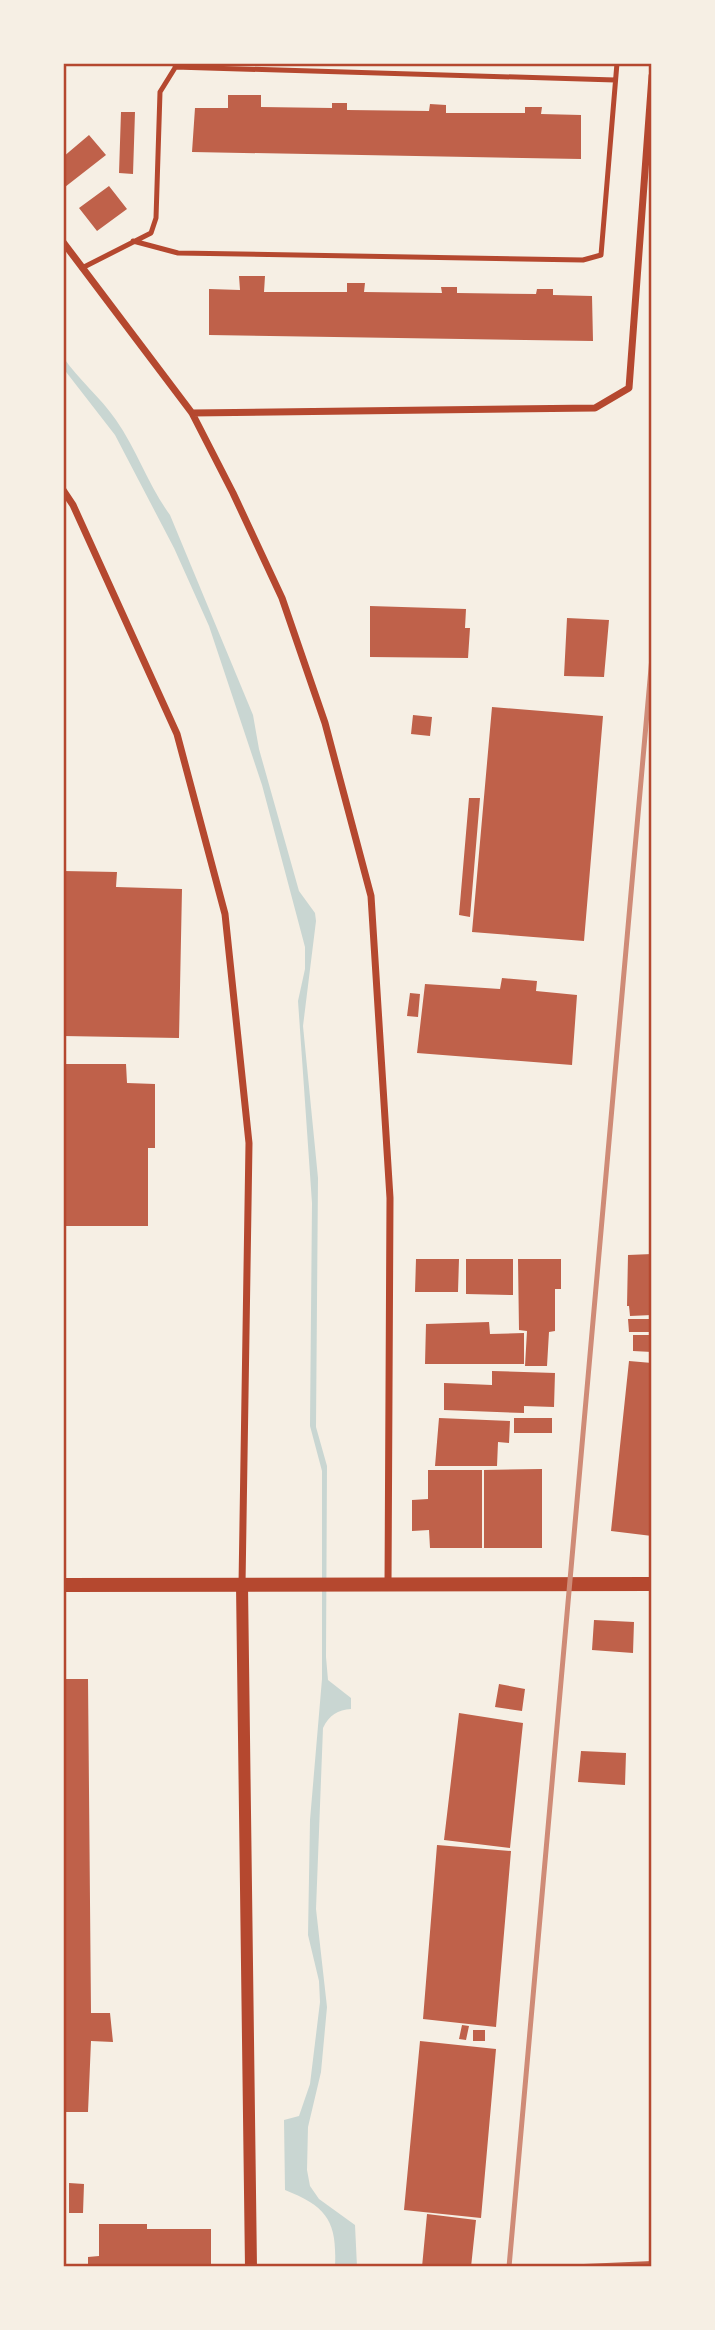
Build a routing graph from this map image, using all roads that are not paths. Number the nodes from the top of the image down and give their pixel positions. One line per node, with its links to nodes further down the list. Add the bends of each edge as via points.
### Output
1 (617, 63): 4 (lane)
2 (176, 65): 4 (lane); 5 (lane, via 160,92 156,218 151,233)
3 (652, 76): 8 (street, via 629,388 595,408)
4 (615, 80): 5 (lane, via 601,255 583,260 178,253)
5 (134, 241): 7 (lane)
6 (63, 242): 7 (street)
7 (82, 268): 8 (street)
8 (192, 413): 13 (street, via 282,598 325,723 371,896 390,1198)
9 (63, 490): 12 (street, via 74,505 177,734 225,914 249,1143)
10 (63, 1584): 12 (main road)
11 (652, 1584): 13 (main road)
12 (242, 1585): 13 (main road); 14 (street)
13 (388, 1587)
14 (251, 2267)

